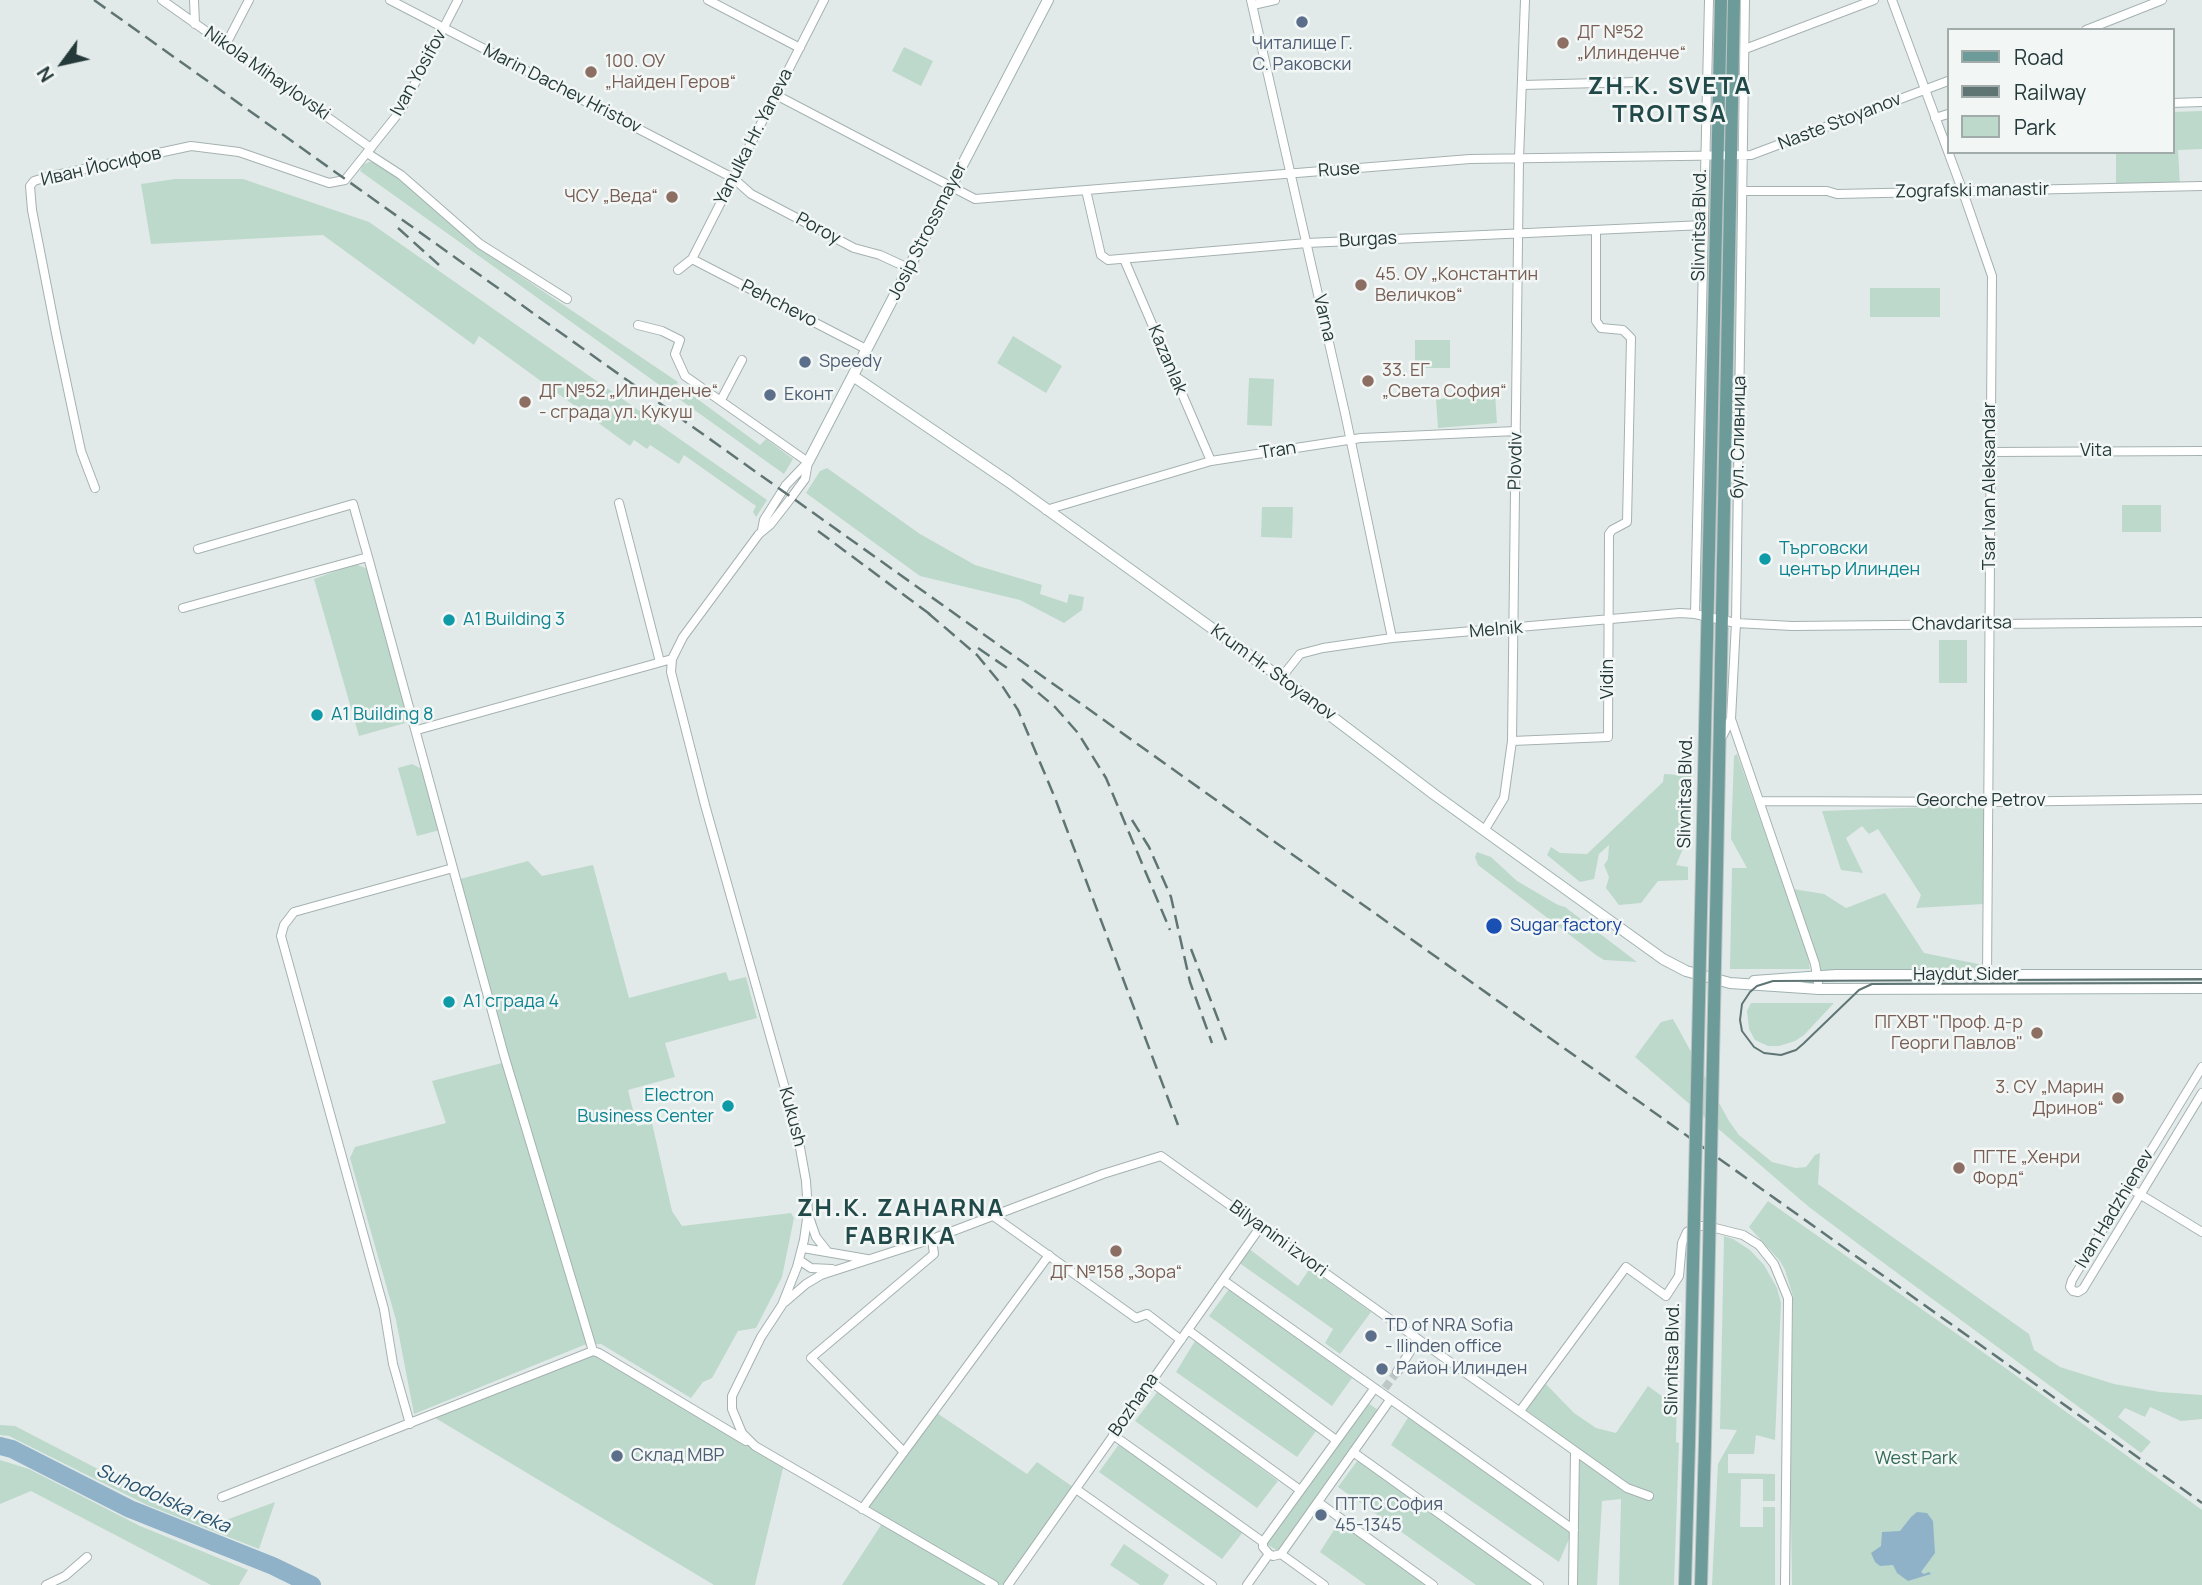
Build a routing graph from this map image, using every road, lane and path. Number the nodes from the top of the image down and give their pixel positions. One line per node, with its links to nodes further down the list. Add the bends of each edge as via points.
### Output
1 (162, 0): 19 (street, Nikola Mihaylovski)
2 (194, 0): 19 (street)
3 (249, 0): 22 (street)
4 (390, 0): 20 (street, Marin Dachev Hristov)
5 (458, 0): 20 (street, Ivan Yosifov)
6 (708, 0): 23 (street)
7 (824, 0): 23 (street, Yanulka Hr. Yaneva)
8 (1275, 0): 18 (street)
9 (1525, 0): 27 (street, Plovdiv)
10 (1709, 0): 37 (street, Slivnitsa Blvd.)
11 (1721, 0): 37 (main road, Slivnitsa Blvd.)
12 (1734, 0): 37 (main road, Slivnitsa Blvd.)
13 (1745, 0): 24 (street, Slivnitsa Blvd.)
14 (1874, 0): 24 (street)
15 (1892, 0): 28 (street, Tsar Ivan Aleksandar)
16 (2162, 0): 21 (street)
17 (1046, 1): 41 (street, Josip Strossmayer)
18 (1252, 3): 39 (street, Varna)
19 (195, 24): 22 (street, Nikola Mihaylovski)
20 (444, 28): 35 (street, Ivan Yosifov, via 401,110); 40 (street, Marin Dachev Hristov)
21 (2091, 28)
22 (225, 46): 35 (street, Nikola Mihaylovski)
23 (800, 48): 29 (street, Yanulka Hr. Yaneva)
24 (1745, 49): 37 (street, Slivnitsa Blvd.)
25 (1638, 82): 27 (street)
26 (1946, 82): 28 (street, Naste Stoyanov)
27 (1522, 86): 38 (street, Plovdiv)
28 (1925, 90): 33 (street, Tsar Ivan Aleksandar); 37 (street, Naste Stoyanov, via 1751,155)
29 (776, 95): 40 (street, Yanulka Hr. Yaneva); 41 (street, Ruse)
30 (2202, 102): 31 (street)
31 (2174, 103)
32 (1946, 115): 33 (street)
33 (1935, 118): 34 (street, Tsar Ivan Aleksandar)
34 (1946, 147)
35 (369, 150): 54 (street, Nikola Mihaylovski, via 480,244); 66 (street, Иван Йосифов, via 345,180 338,182 319,180 239,152 191,146 34,181 30,186 32,210 56,333 78,438)
36 (1949, 154): 45 (street, Tsar Ivan Aleksandar)
37 (1724, 155): 38 (street, Ruse); 44 (street, бул. Сливница); 46 (street, Slivnitsa Blvd.); 72 (main road, Slivnitsa Blvd.); 74 (main road, Slivnitsa Blvd.)
38 (1520, 158): 39 (street, Ruse); 48 (street, Plovdiv)
39 (1291, 173): 43 (street, Ruse); 49 (street, Varna)
40 (733, 178): 50 (street, Yanulka Hr. Yaneva); 52 (street, Poroy, via 751,194 855,248)
41 (951, 186): 43 (street, Ruse, via 975,199); 52 (street, Josip Strossmayer)
42 (2202, 187): 45 (street, Zografski manastir)
43 (1086, 190): 51 (street, via 1101,256)
44 (1743, 191): 45 (street, Zografski manastir); 76 (street, бул. Сливница)
45 (1963, 192): 63 (street, Tsar Ivan Aleksandar, via 1992,276)
46 (1704, 225): 47 (street, Burgas); 72 (street, Slivnitsa Blvd.)
47 (1596, 231): 48 (street, Burgas); 73 (street, Vidin, via 1596,321 1601,328 1623,330 1631,338 1628,522 1609,534)
48 (1519, 233): 49 (street, Burgas); 60 (street, Plovdiv)
49 (1307, 243): 51 (street, Burgas); 61 (street, Varna)
50 (692, 259): 53 (street, Yanulka Hr. Yaneva); 56 (street, Pehchevo)
51 (1124, 259): 64 (street, Kazanlak)
52 (908, 268): 56 (street, Josip Strossmayer)
53 (678, 270)
54 (567, 299)
55 (638, 325): 59 (street, via 680,340 675,354 685,376)
56 (866, 349): 58 (street, Josip Strossmayer)
57 (742, 360): 59 (street)
58 (853, 376): 65 (street, Josip Strossmayer); 68 (street, Krum Hr. Stoyanov)
59 (721, 400): 65 (street)
60 (1516, 431): 61 (street, Tran); 78 (street, Plovdiv)
61 (1350, 439): 64 (street, Tran); 79 (street, Varna)
62 (2202, 451): 63 (street, Vita)
63 (1991, 452): 77 (street, Tsar Ivan Aleksandar)
64 (1211, 461): 68 (street, Tran)
65 (808, 462): 80 (street, via 805,479 691,624)
66 (94, 488)
67 (620, 503): 81 (street)
68 (1046, 510): 82 (street, Krum Hr. Stoyanov)
69 (198, 549): 70 (street, via 353,504)
70 (368, 556): 71 (street); 84 (street)
71 (183, 608)
72 (1702, 615): 73 (street, Melnik); 74 (street, Melnik); 156 (main road, Slivnitsa Blvd., bridge, via 1702,867)
73 (1608, 620): 78 (street, Melnik); 85 (street, Vidin, via 1608,737)
74 (1723, 620): 76 (street, Chavdaritsa); 86 (main road, Slivnitsa Blvd.)
75 (2202, 622): 77 (street, Chavdaritsa)
76 (1736, 624): 77 (street, Chavdaritsa); 83 (street, бул. Сливница)
77 (1990, 624): 89 (street, Tsar Ivan Aleksandar)
78 (1513, 628): 79 (street, Melnik); 85 (street, Plovdiv)
79 (1392, 638): 82 (street, Melnik, via 1305,652)
80 (672, 659): 81 (street); 105 (street, Kukush, via 675,696 797,1131)
81 (660, 662): 84 (street)
82 (1281, 678): 90 (street, Krum Hr. Stoyanov)
83 (1731, 719): 86 (street, Slivnitsa Blvd.); 88 (street)
84 (417, 730): 91 (street)
85 (1512, 741): 90 (street, Plovdiv, via 1504,798)
86 (1718, 755): 157 (main road, Slivnitsa Blvd., bridge)
87 (2202, 799): 89 (street, Georche Petrov)
88 (1760, 801): 89 (street, Georche Petrov); 93 (street)
89 (1989, 802): 94 (street, Tsar Ivan Aleksandar)
90 (1484, 831): 92 (street, Krum Hr. Stoyanov, via 1663,959)
91 (453, 868): 121 (street); 127 (street, via 293,912 281,936 384,1310)
92 (1692, 973): 96 (street, Haydut Sider)
93 (1818, 975): 94 (street, Haydut Sider); 96 (street, Haydut Sider); 98 (street)
94 (1988, 975): 95 (street, Haydut Sider); 99 (street, Tsar Ivan Aleksandar)
95 (2202, 975)
96 (1731, 984): 98 (street, Haydut Sider)
97 (2202, 988): 99 (street, Haydut Sider)
98 (1819, 989): 99 (street, Haydut Sider)
99 (1987, 989)
100 (2202, 1067): 101 (street, Ivan Hadzhienev)
101 (2190, 1086): 102 (street); 103 (street, Ivan Hadzhienev)
102 (2202, 1093): 104 (street, Ivan Hadzhienev)
103 (2128, 1187): 104 (street); 104 (street, Ivan Hadzhienev, via 2072,1280 2073,1291 2083,1289)
104 (2140, 1195): 108 (street)
105 (808, 1212): 110 (street, Kukush); 111 (street, via 816,1237)
106 (992, 1215): 107 (street, Bilyanini izvori, via 1161,1156); 109 (street, Bilyanini izvori); 112 (street)
107 (1261, 1226): 116 (street, Bozhana); 120 (street, Bilyanini izvori)
108 (2202, 1233)
109 (932, 1239): 113 (street, Bilyanini izvori); 131 (street, via 934,1254 811,1358)
110 (803, 1248): 111 (street, Bilyanini izvori); 114 (street, Kukush)
111 (827, 1251): 113 (street, Bilyanini izvori)
112 (1049, 1255): 119 (street, via 1136,1318 1147,1314); 131 (street)
113 (870, 1259): 115 (street, Bilyanini izvori)
114 (799, 1260): 115 (street, Bilyanini izvori, via 811,1268); 117 (street, Kukush)
115 (838, 1270): 117 (street, Bilyanini izvori, via 806,1284)
116 (1223, 1280): 118 (street, Bozhana); 124 (street)
117 (782, 1305): 130 (street, Kukush, via 732,1396 736,1422)
118 (1188, 1330): 119 (street, Bozhana); 129 (street)
119 (1181, 1339): 123 (street, Bozhana)
120 (1418, 1339): 122 (street); 126 (street, Bilyanini izvori)
121 (593, 1351): 127 (street); 130 (street)
122 (1396, 1372)
123 (1151, 1382): 128 (street, Bozhana); 135 (street)
124 (1380, 1390): 125 (street); 129 (street)
125 (1390, 1400): 132 (street); 140 (street)
126 (1520, 1411): 133 (street, Bilyanini izvori); 158 (street, via 1626,1267 1666,1296 1679,1276 1687,1232 1707,1226 1743,1235 1759,1245 1774,1264 1788,1298)
127 (410, 1424): 137 (street)
128 (1113, 1435): 134 (street, Bozhana); 141 (street)
129 (1336, 1440): 135 (street)
130 (755, 1446): 139 (street, Kukush)
131 (904, 1452): 139 (street)
132 (1353, 1452): 138 (street); 154 (street)
133 (1575, 1452): 136 (street, Bilyanini izvori, via 1627,1489); 140 (street)
134 (1076, 1489): 149 (street, Bozhana); 150 (street)
135 (1300, 1490): 141 (street)
136 (1649, 1496)
137 (222, 1497)
138 (1318, 1502): 143 (street); 153 (street)
139 (862, 1509): 148 (street, Kukush)
140 (1574, 1530): 155 (street)
141 (1264, 1542): 142 (street)
142 (1269, 1554): 143 (street); 151 (street)
143 (1281, 1555): 152 (street)
144 (87, 1557): 145 (street)
145 (65, 1576): 146 (street); 147 (street)
146 (46, 1585)
147 (70, 1585)
148 (994, 1585)
149 (1007, 1585)
150 (1212, 1585)
151 (1247, 1585)
152 (1324, 1585)
153 (1433, 1585)
154 (1539, 1585)
155 (1573, 1585)
156 (1685, 1585)
157 (1701, 1585)
158 (1785, 1585)

